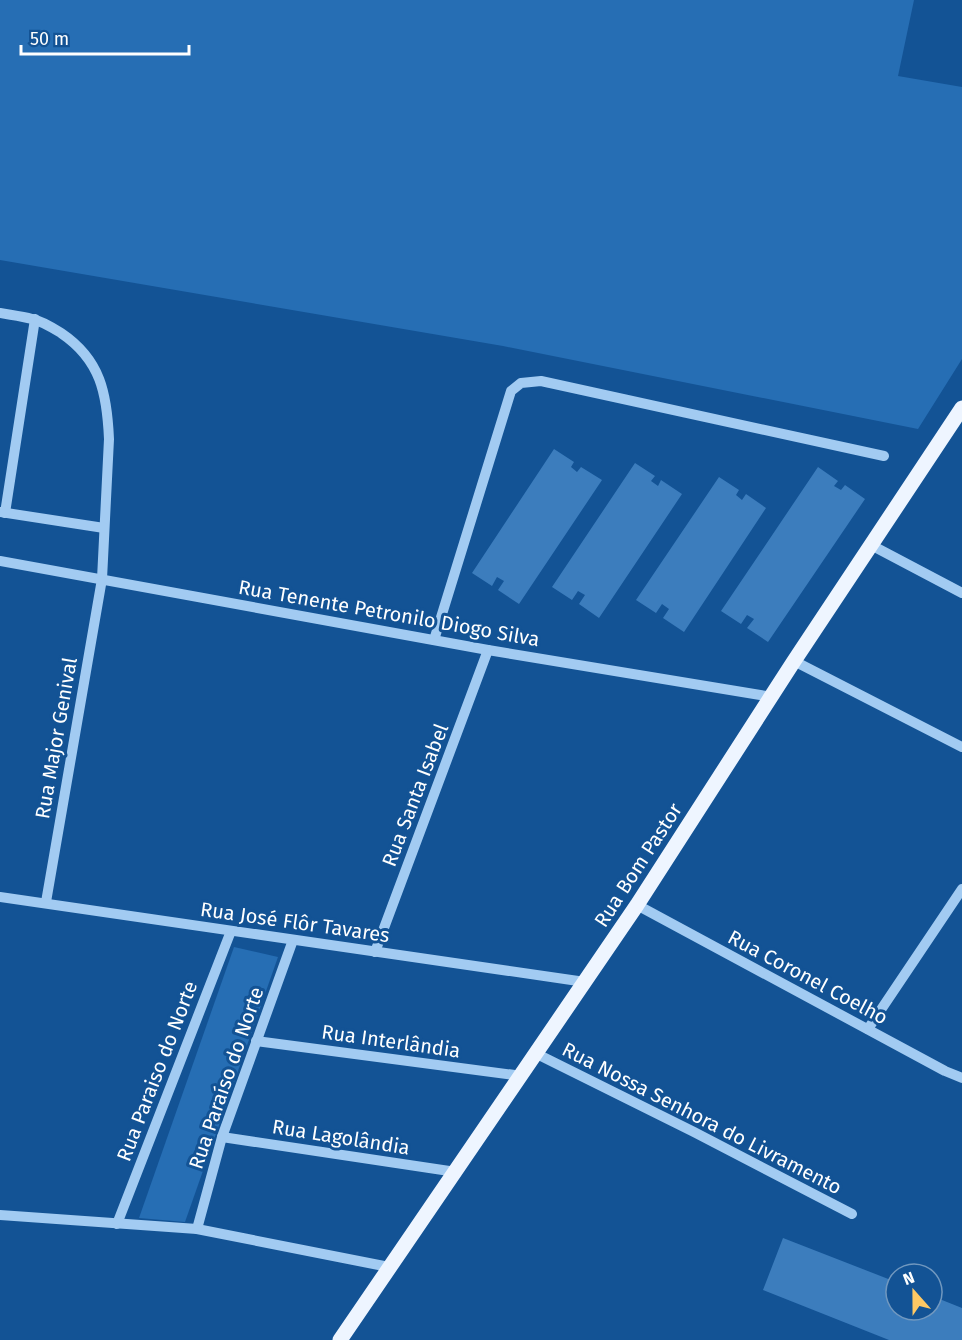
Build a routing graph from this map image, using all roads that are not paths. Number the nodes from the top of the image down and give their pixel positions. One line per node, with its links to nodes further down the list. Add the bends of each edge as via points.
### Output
1 (0, 313): 2 (street)
2 (35, 319): 5 (street); 6 (street, Rua Major Genival, via 74,342 99,377 109,439)
3 (962, 408): 7 (main road, Rua Bom Pastor)
4 (884, 456): 11 (street, via 541,381 521,383 511,391)
5 (2, 512): 6 (street)
6 (104, 528): 9 (street, Rua Major Genival)
7 (871, 545): 10 (street); 13 (main road, Rua Bom Pastor)
8 (0, 561): 9 (street, Rua Tenente Petronilo Diogo Silva)
9 (102, 579): 11 (street, Rua Tenente Petronilo Diogo Silva); 18 (street, Rua Major Genival)
10 (962, 593)
11 (434, 640): 12 (street, Rua Tenente Petronilo Diogo Silva)
12 (488, 650): 14 (street, Rua Tenente Petronilo Diogo Silva); 22 (street, Rua Santa Isabel)
13 (794, 661): 14 (main road, Rua Bom Pastor); 15 (street)
14 (772, 697): 19 (main road, Rua Bom Pastor)
15 (962, 747)
16 (962, 889): 24 (street)
17 (0, 897): 18 (street, Rua José Flôr Tavares)
18 (46, 902): 20 (street, Rua José Flôr Tavares)
19 (637, 905): 23 (main road, Rua Bom Pastor); 24 (street, Rua Coronel Coelho)
20 (231, 931): 21 (street, Rua José Flôr Tavares); 33 (street, Rua Paraiso do Norte)
21 (293, 940): 22 (street, Rua José Flôr Tavares); 25 (street, Rua Paraíso do Norte)
22 (375, 952): 23 (street, Rua José Flôr Tavares)
23 (585, 982): 26 (main road, Rua Bom Pastor)
24 (868, 1029): 28 (street, Rua Coronel Coelho)
25 (256, 1041): 27 (street, Rua Interlândia); 29 (street, Rua Paraíso do Norte)
26 (537, 1054): 27 (main road, Rua Bom Pastor); 31 (street, Rua Nossa Senhora do Livramento)
27 (522, 1076): 30 (main road, Rua Bom Pastor)
28 (962, 1078)
29 (222, 1137): 30 (street, Rua Lagolândia); 34 (street, Rua Paraíso do Norte)
30 (456, 1172): 35 (main road, Rua Bom Pastor)
31 (852, 1214)
32 (0, 1215): 33 (street)
33 (117, 1224): 34 (street)
34 (197, 1230): 35 (street)
35 (389, 1267): 36 (main road, Rua Bom Pastor)
36 (340, 1340)

